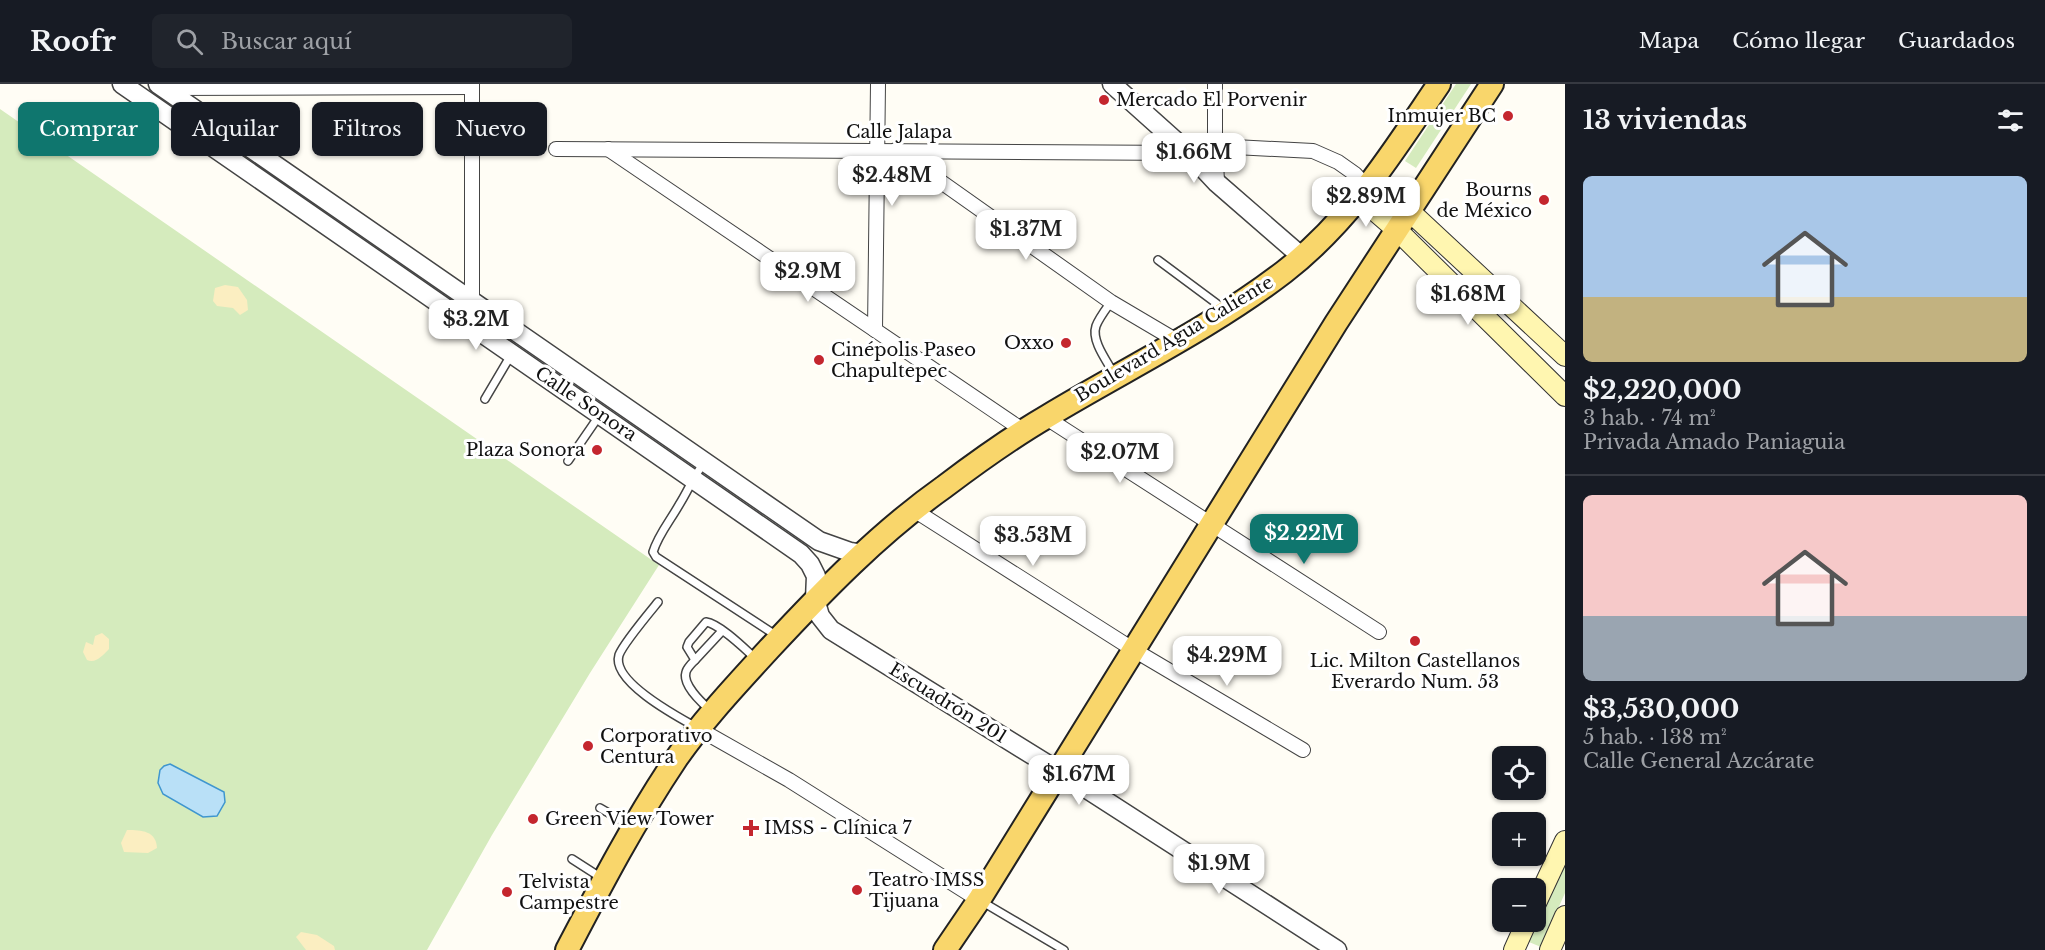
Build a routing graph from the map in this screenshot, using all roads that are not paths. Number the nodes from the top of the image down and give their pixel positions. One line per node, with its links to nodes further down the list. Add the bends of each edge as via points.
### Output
1 (122, 84): 23 (street, Calle Sonora)
2 (878, 84): 12 (street)
3 (1112, 84): 14 (street)
4 (1215, 84): 9 (street)
5 (1439, 84): 16 (main road, Boulevard Agua Caliente)
6 (1492, 84): 17 (main road)
7 (161, 86): 8 (street); 20 (street, Calle Sonora)
8 (472, 86): 20 (street)
9 (1216, 146): 15 (street); 16 (street, via 1313,152 1338,162)
10 (556, 149): 11 (street, Calle Jalapa)
11 (608, 149): 12 (street, Calle Jalapa); 24 (street)
12 (877, 150): 13 (street, Calle Jalapa); 24 (street)
13 (896, 150): 14 (street, Calle Jalapa); 21 (street)
14 (1189, 153): 15 (street)
15 (1217, 183): 18 (street)
16 (1367, 188): 17 (main road); 18 (main road, Boulevard Agua Caliente)
17 (1403, 221): 27 (main road); 29 (main road); 38 (main road)
18 (1301, 256): 22 (main road, Boulevard Agua Caliente)
19 (1158, 260): 22 (lane)
20 (472, 301): 23 (street); 35 (street, Calle Sonora)
21 (1111, 302): 25 (street); 28 (lane, via 1096,324 1095,334)
22 (1226, 311): 25 (main road, Boulevard Agua Caliente)
23 (461, 319): 26 (street, Calle Sonora)
24 (875, 330): 33 (street)
25 (1177, 341): 28 (main road, Boulevard Agua Caliente)
26 (512, 354): 30 (lane); 31 (street, Calle Sonora)
27 (1565, 356)
28 (1115, 377): 32 (main road, Boulevard Agua Caliente)
29 (1565, 396)
30 (485, 399)
31 (600, 414): 34 (lane); 36 (street, Calle Sonora)
32 (1046, 417): 33 (main road, Boulevard Agua Caliente); 38 (street)
33 (1024, 431): 37 (main road, Boulevard Agua Caliente)
34 (568, 461)
35 (705, 461): 36 (lane); 39 (street, Calle Sonora, via 819,541)
36 (693, 477): 40 (street, Calle Sonora, via 801,554 816,576); 44 (lane, via 653,552)
37 (914, 510): 39 (main road, Boulevard Agua Caliente); 45 (street)
38 (1212, 524): 43 (street); 45 (main road)
39 (863, 554): 40 (main road, Boulevard Agua Caliente)
40 (815, 599): 44 (main road, Boulevard Agua Caliente); 50 (street, Escuadrón 201, via 820,616 831,630)
41 (658, 602): 48 (lane, via 620,653 618,665 622,674 662,708)
42 (722, 631): 46 (lane); 46 (lane, via 706,622 687,647); 47 (lane)
43 (1379, 632)
44 (780, 638): 47 (main road, Boulevard Agua Caliente)
45 (1134, 650): 49 (street); 50 (main road)
46 (695, 660): 48 (lane, via 686,678)
47 (758, 660): 48 (main road, Boulevard Agua Caliente)
48 (706, 721): 52 (main road, Boulevard Agua Caliente, via 677,758); 57 (street, via 789,780)
49 (1303, 750)
50 (1057, 771): 57 (main road); 64 (street, Escuadrón 201)
51 (600, 808): 52 (lane)
52 (634, 827): 55 (main road, Boulevard Agua Caliente)
53 (1565, 841): 56 (main road)
54 (572, 859): 55 (lane)
55 (604, 879): 61 (main road, Boulevard Agua Caliente)
56 (1546, 882)
57 (979, 900): 62 (main road); 63 (lane)
58 (1564, 920): 65 (main road)
59 (1523, 932): 60 (main road)
60 (1516, 949)
61 (567, 950)
62 (945, 950)
63 (1064, 950)
64 (1337, 950)
65 (1550, 950)

